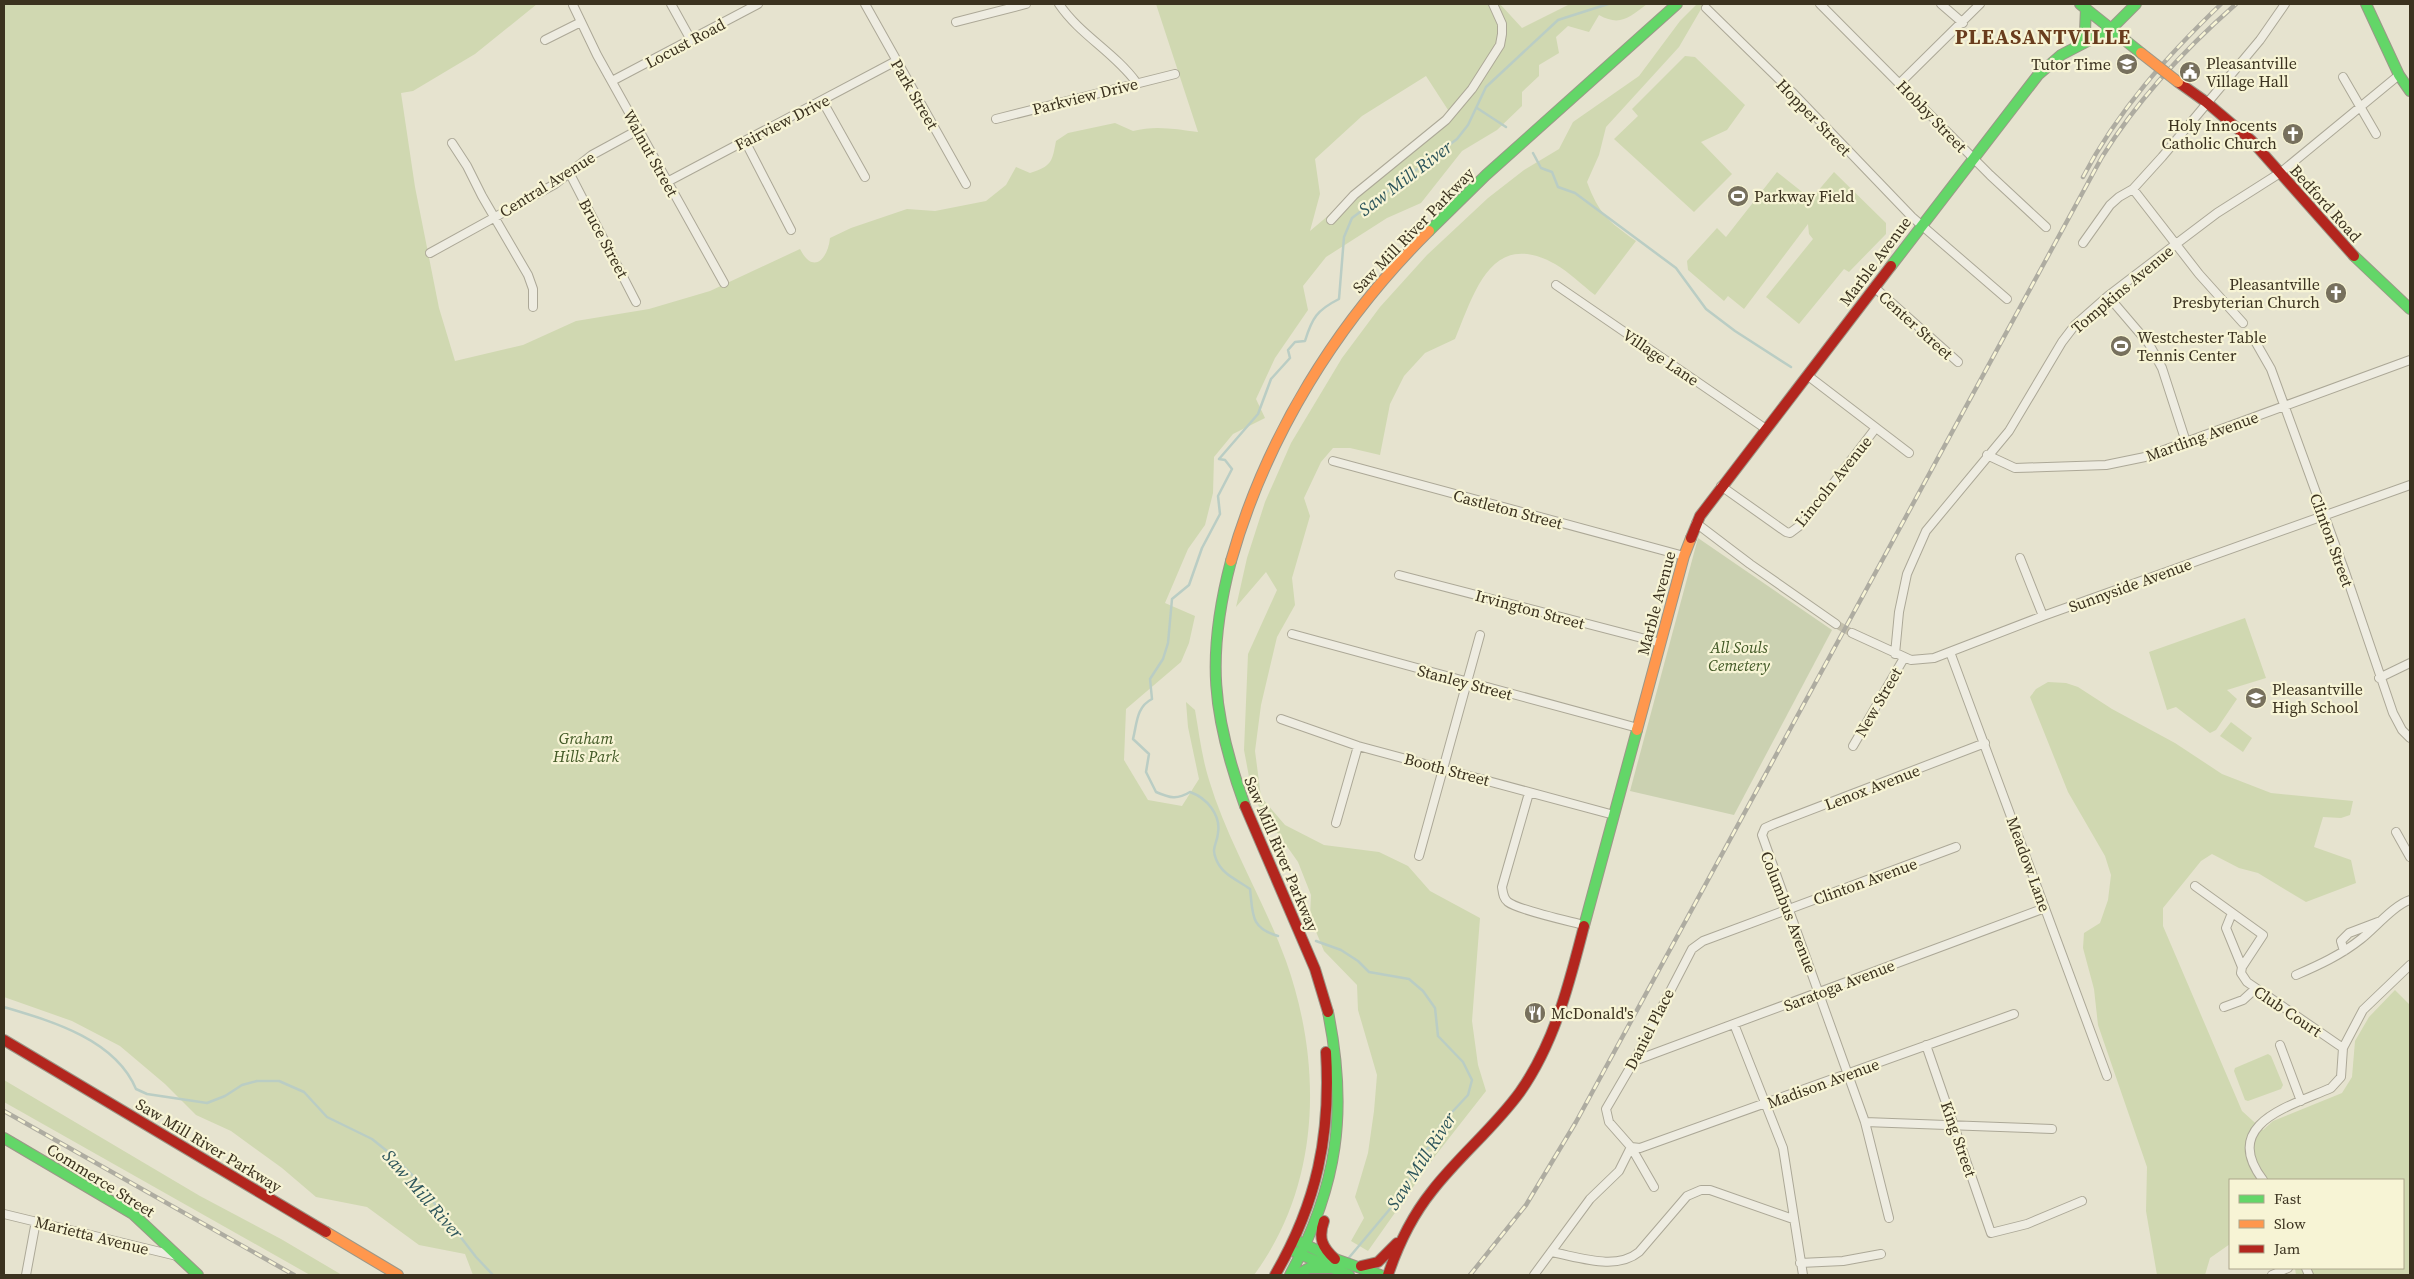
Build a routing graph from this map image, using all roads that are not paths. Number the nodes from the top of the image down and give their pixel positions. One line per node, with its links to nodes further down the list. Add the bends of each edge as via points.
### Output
1 (671, 4): 23 (street)
2 (758, 4): 23 (street, Locust Road)
3 (865, 4): 25 (street, Park Street)
4 (1026, 4): 19 (street)
5 (1059, 4): 30 (street, via 1071,20 1123,65)
6 (1492, 4): 49 (street, via 1502,24 1500,45 1472,90 1446,120 1354,195)
7 (1665, 4): 96 (main road, Saw Mill River Parkway, via 1512,139 1430,217 1359,295 1306,369 1254,469 1218,575 1206,651)
8 (1677, 4): 142 (main road, Saw Mill River Parkway, via 1458,201 1367,298 1329,350 1285,423 1257,483 1233,554 1216,637 1219,722 1242,803 1311,958 1325,998 1337,1069)
9 (1820, 4): 31 (street, Hobby Street)
10 (1941, 4): 20 (street)
11 (1980, 4): 20 (street)
12 (2136, 4): 21 (main road, Marble Avenue)
13 (2285, 4): 34 (street, via 2260,40)
14 (2366, 4): 27 (main road)
15 (572, 5): 18 (street, Walnut Street)
16 (2083, 6): 21 (main road, Bedford Road); 24 (main road, via 2085,31)
17 (1706, 8): 50 (street, Hopper Street)
18 (581, 22): 22 (street); 29 (street, Walnut Street)
19 (956, 22)
20 (1963, 23): 31 (street)
21 (2110, 29): 24 (main road, Marble Avenue); 34 (main road, Bedford Road, bridge)
22 (545, 40)
23 (691, 40): 29 (street, Locust Road)
24 (2074, 47): 41 (main road, Marble Avenue, via 2038,75)
25 (896, 61): 33 (street, Fairview Drive); 46 (street, Park Street)
26 (1174, 74): 30 (street, Parkview Drive)
27 (2399, 75): 32 (main road); 35 (street, Tompkins Avenue)
28 (2343, 77): 35 (street)
29 (612, 81): 37 (street, Walnut Street)
30 (1136, 82): 36 (street, Parkview Drive)
31 (1900, 83): 41 (street, Hobby Street)
32 (2410, 91)
33 (823, 102): 39 (street, Fairview Drive); 44 (street)
34 (2206, 102): 42 (main road, Bedford Road, via 2250,140); 47 (street)
35 (2360, 109): 38 (street); 42 (street, Tompkins Avenue)
36 (996, 119)
37 (638, 130): 43 (street, Central Avenue, via 592,156); 45 (street, Walnut Street)
38 (2376, 134)
39 (745, 141): 45 (street, Fairview Drive); 52 (street)
40 (452, 143): 48 (street)
41 (1974, 158): 50 (main road, Marble Avenue); 51 (street, Hobby Street)
42 (2280, 173): 54 (street, Tompkins Avenue); 63 (main road, Bedford Road, via 2344,247)
43 (570, 174): 48 (street, Central Avenue); 61 (street, Bruce Street)
44 (865, 177)
45 (667, 182): 56 (street, Walnut Street)
46 (966, 184)
47 (2133, 189): 53 (street, via 2110,205); 54 (street)
48 (495, 217): 55 (street, Central Avenue); 62 (street, via 528,275 533,289)
49 (1332, 220)
50 (1922, 226): 58 (main road, Marble Avenue); 60 (street, Hopper Street)
51 (2046, 227)
52 (791, 230)
53 (2083, 243)
54 (2176, 244): 59 (street, Tompkins Avenue); 64 (street)
55 (430, 253)
56 (724, 283)
57 (1556, 285): 70 (street, Village Lane)
58 (1874, 287): 67 (street, Center Street); 68 (main road, Marble Avenue)
59 (2108, 296): 72 (street, via 2149,344 2162,368); 74 (street, Tompkins Avenue, via 2075,325 2062,342 2014,425)
60 (2007, 299)
61 (636, 302)
62 (533, 307)
63 (2410, 309)
64 (2243, 323)
65 (2255, 341): 69 (street, Clinton Street, via 2271,369)
66 (2410, 360): 69 (street, Martling Avenue)
67 (1958, 362)
68 (1807, 375): 70 (main road, Marble Avenue); 71 (street)
69 (2284, 406): 72 (street, Martling Avenue); 78 (street, Clinton Street)
70 (1766, 429): 77 (main road, Marble Avenue)
71 (1875, 429): 73 (street); 77 (street, Lincoln Avenue, via 1802,524 1790,532)
72 (2186, 442): 74 (street, Martling Avenue, via 2145,457 2106,465 2014,468)
73 (1909, 453)
74 (1987, 455): 90 (street, Tompkins Avenue, via 1926,531 1917,549 1907,574 1899,612)
75 (1333, 461): 80 (street, Castleton Street)
76 (2410, 484): 78 (street, Sunnyside Avenue)
77 (1721, 486): 79 (main road, Marble Avenue)
78 (2324, 516): 83 (street, Sunnyside Avenue); 93 (street, Clinton Street)
79 (1696, 523): 80 (main road, Marble Avenue); 84 (street)
80 (1684, 556): 88 (main road, Marble Avenue)
81 (2020, 558): 83 (street)
82 (1399, 575): 88 (street, Irvington Street)
83 (2043, 616): 89 (street, Sunnyside Avenue)
84 (1836, 624)
85 (1852, 633): 90 (street, Sunnyside Avenue)
86 (1292, 634): 94 (street, Stanley Street)
87 (1480, 635): 94 (street)
88 (1661, 643): 97 (main road, Marble Avenue)
89 (1950, 652): 91 (street, Sunnyside Avenue, via 1917,661); 99 (street, Meadow Lane)
90 (1895, 654): 91 (street, Sunnyside Avenue)
91 (1904, 658): 101 (street, New Street)
92 (2410, 663): 93 (street)
93 (2379, 678): 98 (street, Clinton Street, via 2392,713)
94 (1467, 682): 97 (street, Stanley Street); 102 (street)
95 (1281, 719): 100 (street, Booth Street)
96 (1211, 726)
97 (1638, 728): 104 (main road, Marble Avenue)
98 (2410, 738)
99 (1985, 743): 107 (street, Lenox Avenue, via 1774,824 1765,828); 114 (street, Meadow Lane)
100 (1358, 746): 102 (street, Booth Street); 105 (street)
101 (1853, 746)
102 (1443, 768): 103 (street, Booth Street); 109 (street)
103 (1529, 793): 104 (street, Booth Street); 118 (street, via 1502,887 1504,898 1520,907)
104 (1614, 815): 118 (main road, Marble Avenue)
105 (1336, 823)
106 (2396, 832): 110 (street)
107 (1762, 835): 115 (street, Columbus Avenue)
108 (1956, 847): 115 (street, Clinton Avenue)
109 (1419, 856)
110 (2410, 857)
111 (1258, 864): 153 (main road, Saw Mill River Parkway, via 1307,972 1319,1013 1326,1055 1328,1098 1323,1153 1313,1194)
112 (2195, 886): 116 (street, Club Court)
113 (2410, 900): 117 (street)
114 (2045, 908): 125 (street, Saratoga Avenue); 136 (street, Meadow Lane)
115 (1788, 910): 119 (street, Clinton Avenue, via 1703,941); 125 (street, Columbus Avenue)
116 (2232, 912): 122 (street, Club Court, via 2226,928); 122 (street, Club Court, via 2263,935)
117 (2384, 920): 120 (street); 120 (street, via 2344,935 2341,941)
118 (1584, 925): 152 (main road, Marble Avenue, via 1558,1020 1534,1071 1508,1107 1432,1190)
119 (1692, 949): 134 (street, Daniel Place)
120 (2344, 951): 123 (street)
121 (2410, 965): 132 (street, via 2363,1010)
122 (2242, 968): 124 (street, Club Court, via 2246,982)
123 (2296, 975)
124 (2255, 989): 126 (street, via 2243,1000); 132 (street, Club Court)
125 (1820, 992): 128 (street, Saratoga Avenue); 135 (street, Columbus Avenue)
126 (2224, 1007)
127 (2014, 1014): 130 (street, Madison Avenue)
128 (1734, 1024): 134 (street, Saratoga Avenue); 138 (street)
129 (4, 1040): 166 (main road, Saw Mill River Parkway)
130 (1926, 1045): 135 (street, Madison Avenue); 140 (street, King Street)
131 (2280, 1045): 137 (street)
132 (2343, 1048): 137 (street, via 2342,1072 2338,1082)
133 (4, 1050): 165 (main road, Saw Mill River Parkway)
134 (1634, 1062): 144 (street, Daniel Place, via 1606,1109 1609,1122)
135 (1848, 1073): 138 (street, Madison Avenue); 139 (street, Columbus Avenue)
136 (2107, 1076)
137 (2301, 1101): 145 (street, via 2267,1117 2252,1134 2251,1158)
138 (1766, 1104): 144 (street, Madison Avenue, via 1640,1148); 150 (street, via 1783,1148)
139 (1865, 1122): 140 (street); 149 (street, Columbus Avenue)
140 (1954, 1126): 141 (street); 147 (street, King Street, via 1991,1233 2028,1224)
141 (2052, 1129)
142 (1338, 1137): 154 (main road, Saw Mill River Parkway, via 1325,1197); 158 (main road, via 1342,1154 1339,1177 1320,1235 1323,1247)
143 (4, 1138): 157 (main road, Commerce Street, via 133,1214)
144 (1631, 1147): 146 (street); 155 (street, via 1619,1171 1590,1199)
145 (2262, 1179)
146 (1654, 1187)
147 (2082, 1201)
148 (4, 1214): 151 (street, Marietta Avenue)
149 (1889, 1218)
150 (1793, 1219): 155 (street, via 1710,1190 1701,1190 1687,1196 1631,1259 1613,1262); 159 (street)
151 (36, 1222): 157 (street, Marietta Avenue); 163 (street)
152 (1404, 1236): 162 (main road, via 1378,1262); 171 (main road, Marble Avenue)
153 (1293, 1245): 154 (main road); 167 (main road, Saw Mill River Parkway)
154 (1304, 1250): 158 (main road); 160 (main road); 168 (main road, Saw Mill River Parkway)
155 (1551, 1252): 172 (street)
156 (1881, 1254): 159 (street, via 1843,1262)
157 (179, 1256): 164 (main road, Commerce Street)
158 (1335, 1259): 162 (main road)
159 (1800, 1263): 173 (street)
160 (1330, 1268): 162 (main road); 169 (main road, via 1309,1268)
161 (2286, 1269): 174 (street)
162 (1351, 1273): 170 (main road)
163 (26, 1275)
164 (198, 1275)
165 (380, 1275)
166 (398, 1275)
167 (1275, 1275)
168 (1290, 1275)
169 (1297, 1275)
170 (1380, 1275)
171 (1388, 1275)
172 (1534, 1275)
173 (1803, 1275)
174 (2272, 1275)

